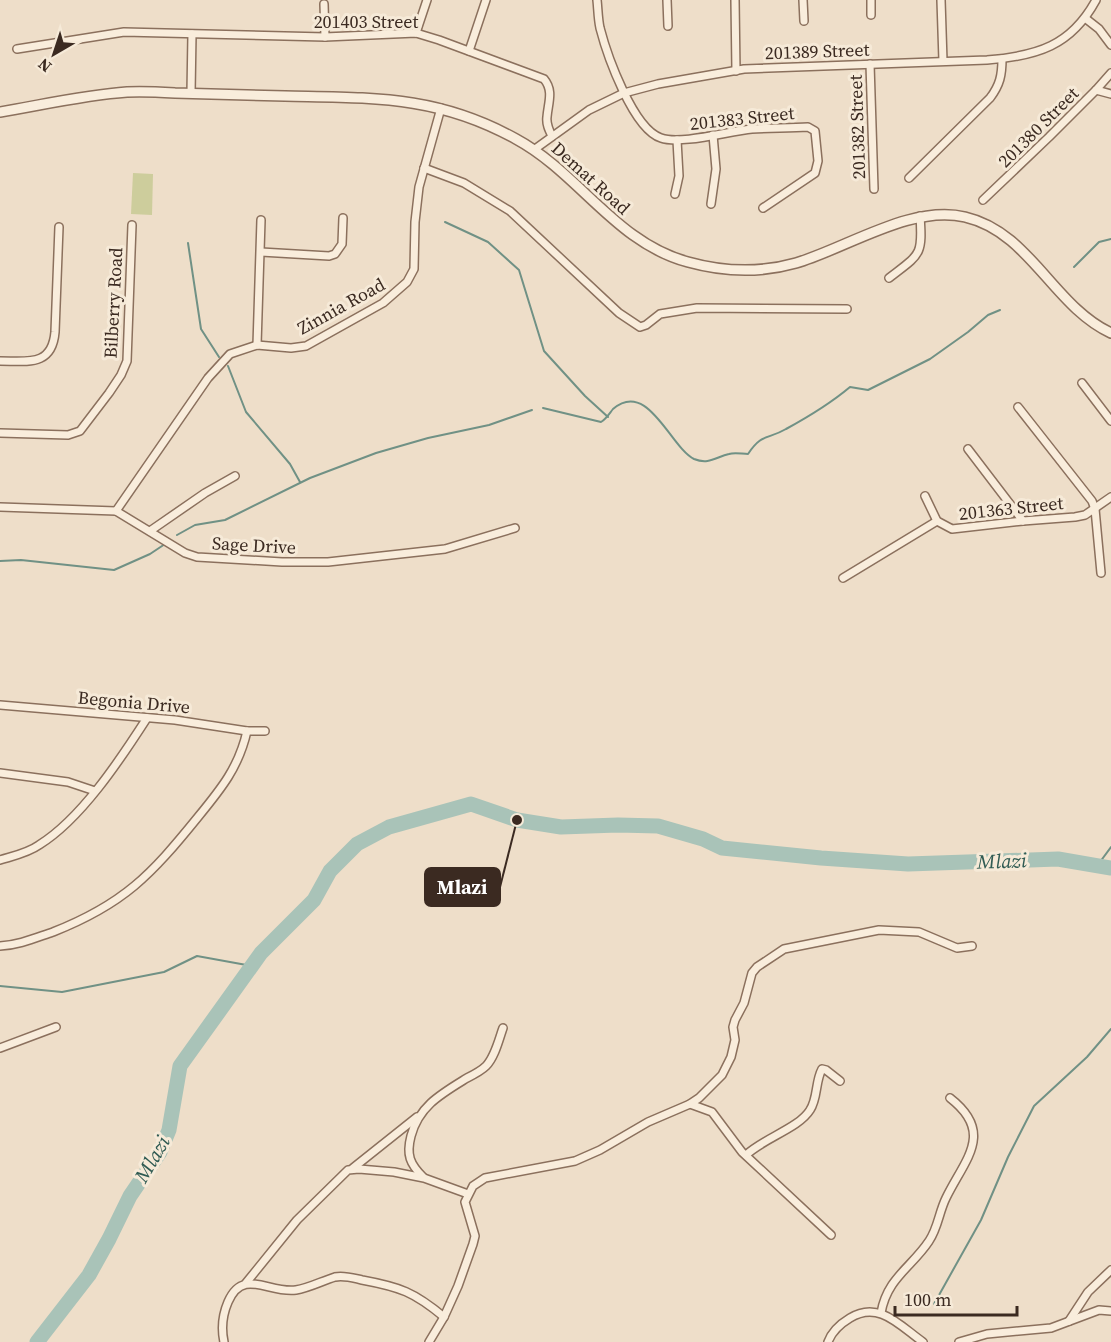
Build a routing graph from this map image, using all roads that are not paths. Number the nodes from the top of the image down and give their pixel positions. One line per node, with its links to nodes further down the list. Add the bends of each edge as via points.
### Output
1 (427, 0): 16 (street)
2 (486, 0): 20 (street)
3 (597, 0): 28 (street, 201383 Street, via 600,28)
4 (667, 0): 14 (street)
5 (735, 0): 24 (street)
6 (803, 0): 13 (street)
7 (871, 0): 11 (street)
8 (941, 0): 22 (street)
9 (1096, 0): 12 (street, 201389 Street)
10 (324, 4): 17 (street)
11 (872, 15)
12 (1085, 18): 18 (street); 21 (street, 201389 Street, via 1053,46 1028,56)
13 (804, 21)
14 (668, 26)
15 (192, 33): 17 (street, 201403 Street); 19 (street, 201403 Street, via 124,32); 27 (street)
16 (416, 33): 17 (street, 201403 Street); 20 (street, 201403 Street)
17 (325, 37)
18 (1111, 45)
19 (17, 49)
20 (469, 51): 33 (street, 201403 Street, via 544,79 550,88 547,118)
21 (1002, 58): 22 (street, 201389 Street); 37 (street, via 998,88)
22 (943, 61): 23 (street, 201389 Street)
23 (870, 64): 24 (street, 201389 Street); 38 (street, 201382 Street)
24 (736, 70): 28 (street, 201389 Street)
25 (1111, 72): 26 (street, 201380 Street)
26 (1096, 90): 29 (street); 40 (street, 201380 Street)
27 (191, 93): 30 (street, Demat Road, via 378,98); 31 (street, Demat Road, via 122,92)
28 (624, 93): 33 (street, 201389 Street, via 579,116); 34 (street, 201383 Street, via 644,126 661,138)
29 (1111, 94)
30 (441, 108): 35 (street, Demat Road, via 485,123); 36 (street, Zinnia Road)
31 (0, 112)
32 (713, 135): 34 (street, 201383 Street); 41 (street, via 716,170); 42 (street, 201383 Street, via 752,129 808,127 815,131 815,173)
33 (552, 136): 35 (street, 201389 Street)
34 (677, 140): 39 (street, via 679,176)
35 (535, 149): 43 (street, Demat Road, via 626,232 662,253 708,267 735,270 787,265)
36 (424, 168): 50 (street, via 464,183 510,211 640,327 660,314 697,308); 52 (street, Zinnia Road, via 417,206 414,269 404,287 306,346)
37 (909, 178)
38 (874, 189)
39 (675, 194)
40 (984, 200)
41 (711, 204)
42 (763, 208)
43 (920, 216): 49 (street, via 919,252); 51 (street, Demat Road, via 954,215 991,227 1018,247 1079,312)
44 (343, 218): 48 (street, via 342,244 335,254)
45 (261, 220): 48 (street)
46 (132, 225): 57 (street, Bilberry Road, via 127,361 121,375 85,426 74,433)
47 (59, 227): 53 (street, via 53,348 38,360)
48 (261, 252): 52 (street)
49 (889, 278)
50 (847, 309)
51 (1111, 333)
52 (257, 345): 64 (street, Zinnia Road, via 230,354 208,378)
53 (0, 361)
54 (1082, 383): 56 (street)
55 (1018, 408): 63 (street)
56 (1111, 421)
57 (0, 433)
58 (968, 449): 66 (street)
59 (235, 476): 68 (street)
60 (926, 496): 65 (street, 201363 Street)
61 (1111, 497): 63 (street, 201363 Street)
62 (0, 507): 64 (street, Sage Drive)
63 (1095, 509): 66 (street, 201363 Street, via 1075,517); 69 (street)
64 (116, 511): 68 (street, Sage Drive)
65 (937, 521): 66 (street, 201363 Street, via 952,530); 70 (street)
66 (1023, 521)
67 (515, 528): 68 (street, Sage Drive, via 445,549 328,562 197,557)
68 (150, 531)
69 (1101, 573)
70 (843, 578)
71 (0, 705): 72 (street, Begonia Drive)
72 (147, 718): 73 (street, Begonia Drive); 76 (street)
73 (247, 731): 74 (street, Begonia Drive); 78 (street, via 231,775 142,882 90,917 22,943)
74 (265, 731)
75 (0, 773): 76 (street, via 68,782)
76 (94, 791): 77 (street, via 74,818 38,846)
77 (0, 860)
78 (0, 946)
79 (972, 946): 85 (street, via 957,948 919,932 879,930 777,953 752,973 735,1020 735,1040 727,1066 707,1092)
80 (56, 1027): 82 (street)
81 (503, 1028): 86 (street, via 486,1067 445,1091)
82 (0, 1048)
83 (840, 1081): 87 (street, via 822,1070 813,1104 804,1117)
84 (950, 1098): 95 (street, via 974,1125 973,1140 933,1234 896,1277)
85 (690, 1104): 87 (street, via 712,1112); 90 (street, via 575,1161 485,1178)
86 (419, 1115): 88 (street); 89 (street, via 408,1154)
87 (746, 1155): 91 (street)
88 (353, 1168): 89 (street); 93 (street, via 297,1220)
89 (424, 1179): 90 (street)
90 (468, 1194): 96 (street, via 466,1211 475,1236)
91 (831, 1235)
92 (1111, 1270): 97 (street, via 1088,1292)
93 (246, 1283): 96 (street, via 290,1291 336,1277 352,1278 407,1290); 98 (street, via 232,1293 226,1305)
94 (1111, 1311): 97 (street, via 1099,1310)
95 (881, 1313): 100 (street, via 866,1311 854,1315 843,1322); 101 (street)
96 (444, 1317): 99 (street)
97 (1069, 1321): 102 (street, via 1051,1328 987,1334)
98 (224, 1342)
99 (429, 1342)
100 (828, 1342)
101 (923, 1342)
102 (959, 1342)

